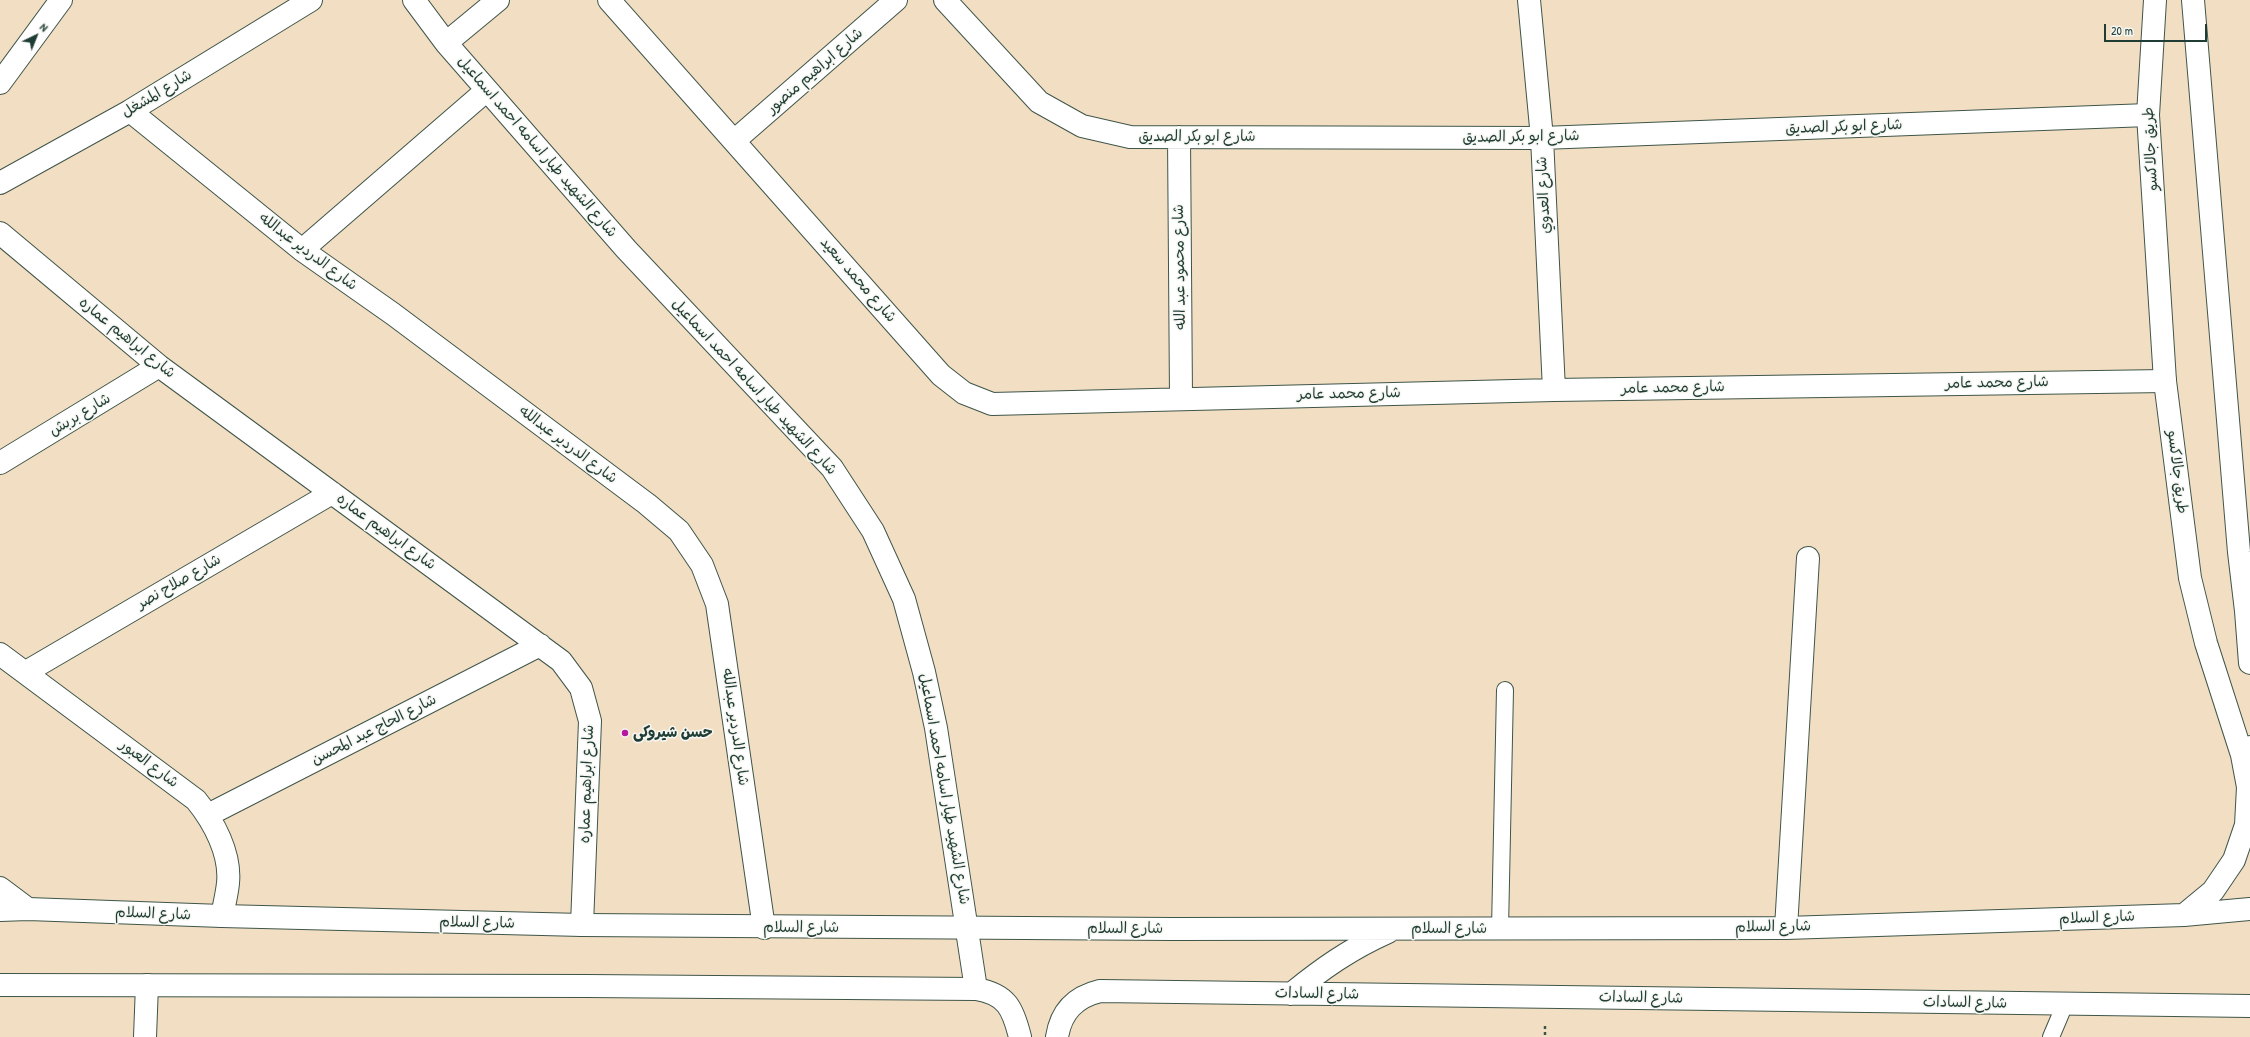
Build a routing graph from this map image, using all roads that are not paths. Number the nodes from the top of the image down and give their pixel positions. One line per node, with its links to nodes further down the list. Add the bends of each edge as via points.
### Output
1 (61, 0): 12 (main road)
2 (311, 0): 14 (main road, شارع المشغل)
3 (414, 0): 11 (main road, شارع الشهيد طيار اسامه احمد اسماعيل)
4 (498, 0): 11 (main road)
5 (609, 0): 18 (main road, شارع محمد سعيد)
6 (896, 0): 18 (main road, شارع ابراهيم منصور)
7 (945, 0): 16 (main road, شارع ابو بكر الصديق, via 1039,102 1082,126 1130,137)
8 (1529, 0): 17 (main road, شارع العدوي)
9 (2155, 0): 15 (main road, طريق جالاكسو)
10 (2194, 0): 31 (main road, via 2238,552)
11 (446, 44): 13 (main road, شارع الشهيد طيار اسامه احمد اسماعيل)
12 (0, 83)
13 (487, 90): 21 (main road); 45 (main road, شارع الشهيد طيار اسامه احمد اسماعيل, via 626,249 832,468 873,530 904,599 924,672 936,728)
14 (130, 111): 19 (main road, شارع المشغل); 21 (main road, شارع الدردير عبدالله)
15 (2148, 115): 17 (main road, شارع ابو بكر الصديق); 23 (main road, طريق جالاكسو)
16 (1179, 137): 17 (main road, شارع ابو بكر الصديق); 25 (main road, شارع محمود عبد الله)
17 (1542, 138): 24 (main road, شارع العدوي)
18 (734, 141): 25 (main road, شارع محمد سعيد, via 941,375 964,393 992,404)
19 (0, 183)
20 (0, 233): 22 (main road, شارع ابراهيم عماره)
21 (302, 250): 44 (main road, شارع الدردير عبدالله, via 393,314 647,504 679,531 702,565 717,604)
22 (159, 366): 26 (main road, شارع بربش); 27 (main road, شارع ابراهيم عماره)
23 (2165, 381): 24 (main road, شارع محمد عامر); 35 (main road, طريق جالاكسو, via 2190,578 2206,643 2242,755)
24 (1554, 390): 25 (main road, شارع محمد عامر)
25 (1181, 398)
26 (0, 463)
27 (332, 493): 29 (main road, شارع ابراهيم عماره); 32 (main road, شارع صلاح نصر)
28 (1808, 558): 46 (main road)
29 (540, 645): 36 (main road, شارع الحاج عبد المحسن); 43 (main road, شارع ابراهيم عماره, via 561,661 581,688 590,721)
30 (0, 654): 32 (main road, شارع العبور)
31 (2250, 663)
32 (26, 672): 36 (main road, شارع العبور, via 176,784 196,800)
33 (1505, 690): 48 (lane)
34 (2250, 747): 35 (main road)
35 (2249, 788): 41 (main road, طريق جالاكسو, via 2246,825 2234,860 2213,891)
36 (208, 815): 42 (main road, شارع العبور, via 224,846 229,882)
37 (0, 888): 38 (main road)
38 (28, 909): 40 (main road, شارع السلام); 42 (main road, شارع السلام)
39 (2250, 909): 41 (main road, شارع السلام)
40 (0, 910)
41 (2184, 915): 46 (main road, شارع السلام)
42 (222, 916): 43 (main road, شارع السلام)
43 (582, 925): 44 (main road, شارع السلام)
44 (764, 928): 45 (main road, شارع السلام)
45 (968, 928): 47 (main road, شارع السلام); 51 (main road, شارع الشهيد طيار اسامه احمد اسماعيل)
46 (1786, 928): 48 (main road, شارع السلام)
47 (1395, 929): 48 (main road, شارع السلام); 52 (main road, via 1357,946)
48 (1500, 929)
49 (0, 985): 50 (main road)
50 (147, 986): 51 (main road); 55 (main road)
51 (976, 989): 56 (main road, via 998,996 1008,1004)
52 (1291, 994): 53 (main road, شارع السادات); 57 (main road, شارع السادات, via 1088,994 1069,1007 1063,1016)
53 (2065, 1004): 54 (main road, شارع السادات); 58 (lane)
54 (2250, 1006)
55 (145, 1037)
56 (1020, 1037)
57 (1057, 1037)
58 (2051, 1037)

